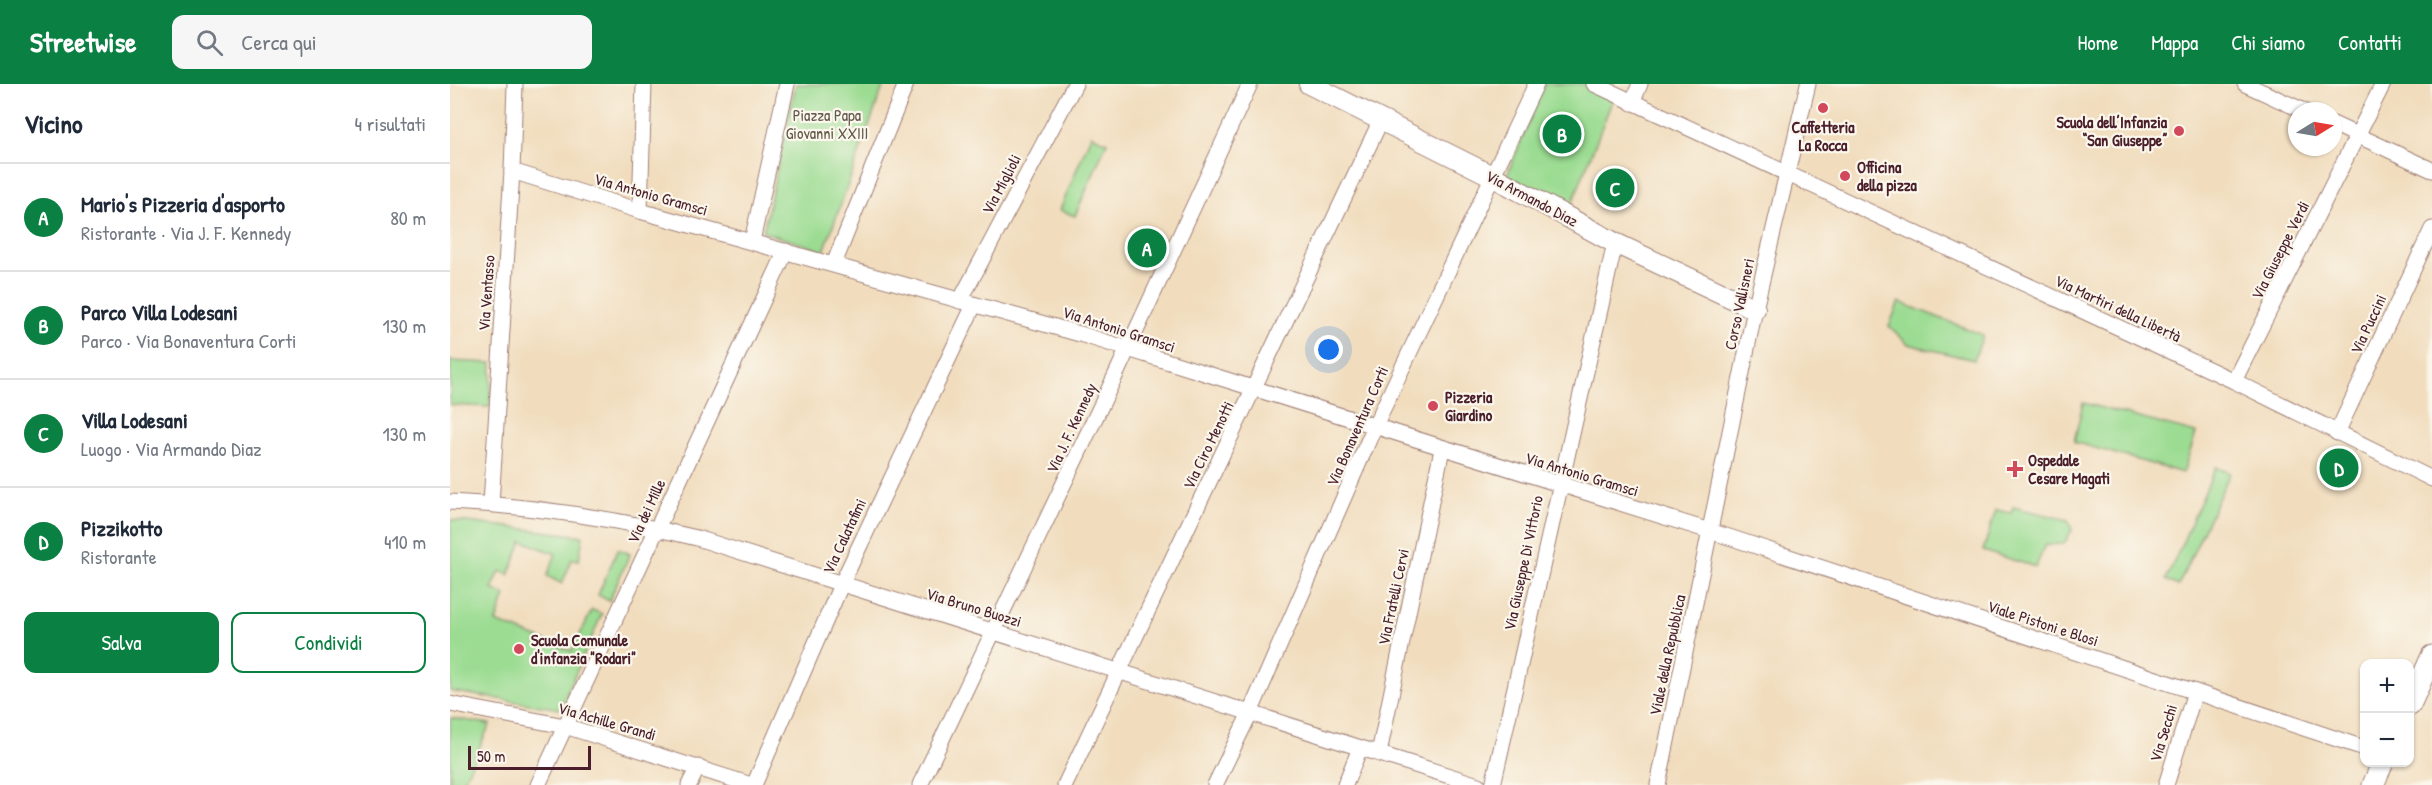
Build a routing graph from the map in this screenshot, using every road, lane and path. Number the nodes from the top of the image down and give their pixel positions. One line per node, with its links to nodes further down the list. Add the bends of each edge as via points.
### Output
1 (515, 84): 20 (street, Via Ventasso)
2 (644, 84): 23 (street)
3 (787, 84): 25 (street)
4 (906, 84): 28 (street)
5 (1075, 84): 29 (street, Via Miglioli)
6 (1250, 84): 31 (street, Via J. F. Kennedy)
7 (1309, 84): 16 (street, Via Armando Diaz)
8 (1536, 84): 22 (street, Via Bonaventura Corti)
9 (1594, 84): 14 (street, Via Martiri della Libertà)
10 (1640, 84): 14 (street)
11 (1808, 84): 21 (street, Corso Vallisneri)
12 (2383, 84): 18 (street, Via Giuseppe Verdi)
13 (2249, 85): 15 (street)
14 (1632, 103): 21 (street, Via Martiri della Libertà)
15 (2288, 103)
16 (1381, 120): 22 (street, Via Armando Diaz); 33 (street, Via Ciro Menotti)
17 (2342, 128): 18 (street)
18 (2358, 135): 19 (street); 32 (street, Via Giuseppe Verdi)
19 (2432, 170)
20 (512, 171): 23 (street, Via Antonio Gramsci); 40 (street, Via Ventasso)
21 (1788, 173): 30 (street, Corso Vallisneri); 32 (street, Via Martiri della Libertà)
22 (1494, 177): 26 (street, Via Armando Diaz); 34 (street, Via Bonaventura Corti)
23 (639, 211): 25 (street, Via Antonio Gramsci)
24 (2432, 229): 35 (street, Via Puccini)
25 (752, 241): 27 (street, Via Antonio Gramsci)
26 (1615, 243): 30 (street, Via Armando Diaz); 38 (street, Via Giuseppe Di Vittorio)
27 (786, 251): 28 (street, Via Antonio Gramsci); 41 (street, Via dei Mille)
28 (834, 264): 29 (street, Via Antonio Gramsci)
29 (967, 303): 31 (street, Via Antonio Gramsci); 43 (street, Via Calatafimi)
30 (1755, 309): 42 (street, Corso Vallisneri)
31 (1127, 351): 33 (street, Via Antonio Gramsci); 44 (street, Via J. F. Kennedy)
32 (2234, 381): 35 (street, Via Martiri della Libertà)
33 (1254, 390): 34 (street, Via Antonio Gramsci); 46 (street, Via Ciro Menotti)
34 (1374, 428): 36 (street, Via Antonio Gramsci); 50 (street, Via Bonaventura Corti)
35 (2337, 434): 37 (street, Via Martiri della Libertà)
36 (1442, 449): 38 (street, Via Antonio Gramsci); 54 (street, Via Fratelli Cervi)
37 (2432, 479)
38 (1558, 486): 42 (street, Via Antonio Gramsci); 65 (street, Via Giuseppe Di Vittorio)
39 (450, 502): 40 (street, Via Bruno Buozzi)
40 (491, 504): 41 (street, Via Bruno Buozzi)
41 (658, 529): 43 (street, Via Bruno Buozzi); 51 (street, Via dei Mille)
42 (1711, 532): 47 (street, Viale Pistoni e Blosi); 66 (street, Viale della Repubblica)
43 (841, 585): 44 (street, Via Bruno Buozzi); 59 (street, Via Calatafimi)
44 (995, 631): 46 (street, Via Bruno Buozzi); 60 (street, Via J. F. Kennedy)
45 (2432, 656): 48 (main road)
46 (1119, 672): 50 (street, Via Bruno Buozzi); 61 (street, Via Ciro Menotti)
47 (2195, 692): 52 (street, Viale Pistoni e Blosi); 67 (street, Via Secchi)
48 (2414, 694)
49 (450, 704): 51 (street, Via Achille Grandi)
50 (1250, 713): 53 (street, Via Bruno Buozzi); 62 (street, Via Bonaventura Corti)
51 (565, 726): 55 (street, Via Achille Grandi); 57 (street, Via dei Mille)
52 (2360, 747)
53 (1360, 748): 54 (street, Via Bruno Buozzi); 63 (street)
54 (1379, 753): 64 (street, Via Bruno Buozzi)
55 (698, 767): 58 (street); 59 (street, Via Achille Grandi)
56 (2381, 767): 68 (main road)
57 (538, 785)
58 (689, 785)
59 (753, 785)
60 (920, 785)
61 (1065, 785)
62 (1215, 785)
63 (1345, 785)
64 (1479, 785)
65 (1493, 785)
66 (1658, 785)
67 (2166, 785)
68 (2373, 785)

